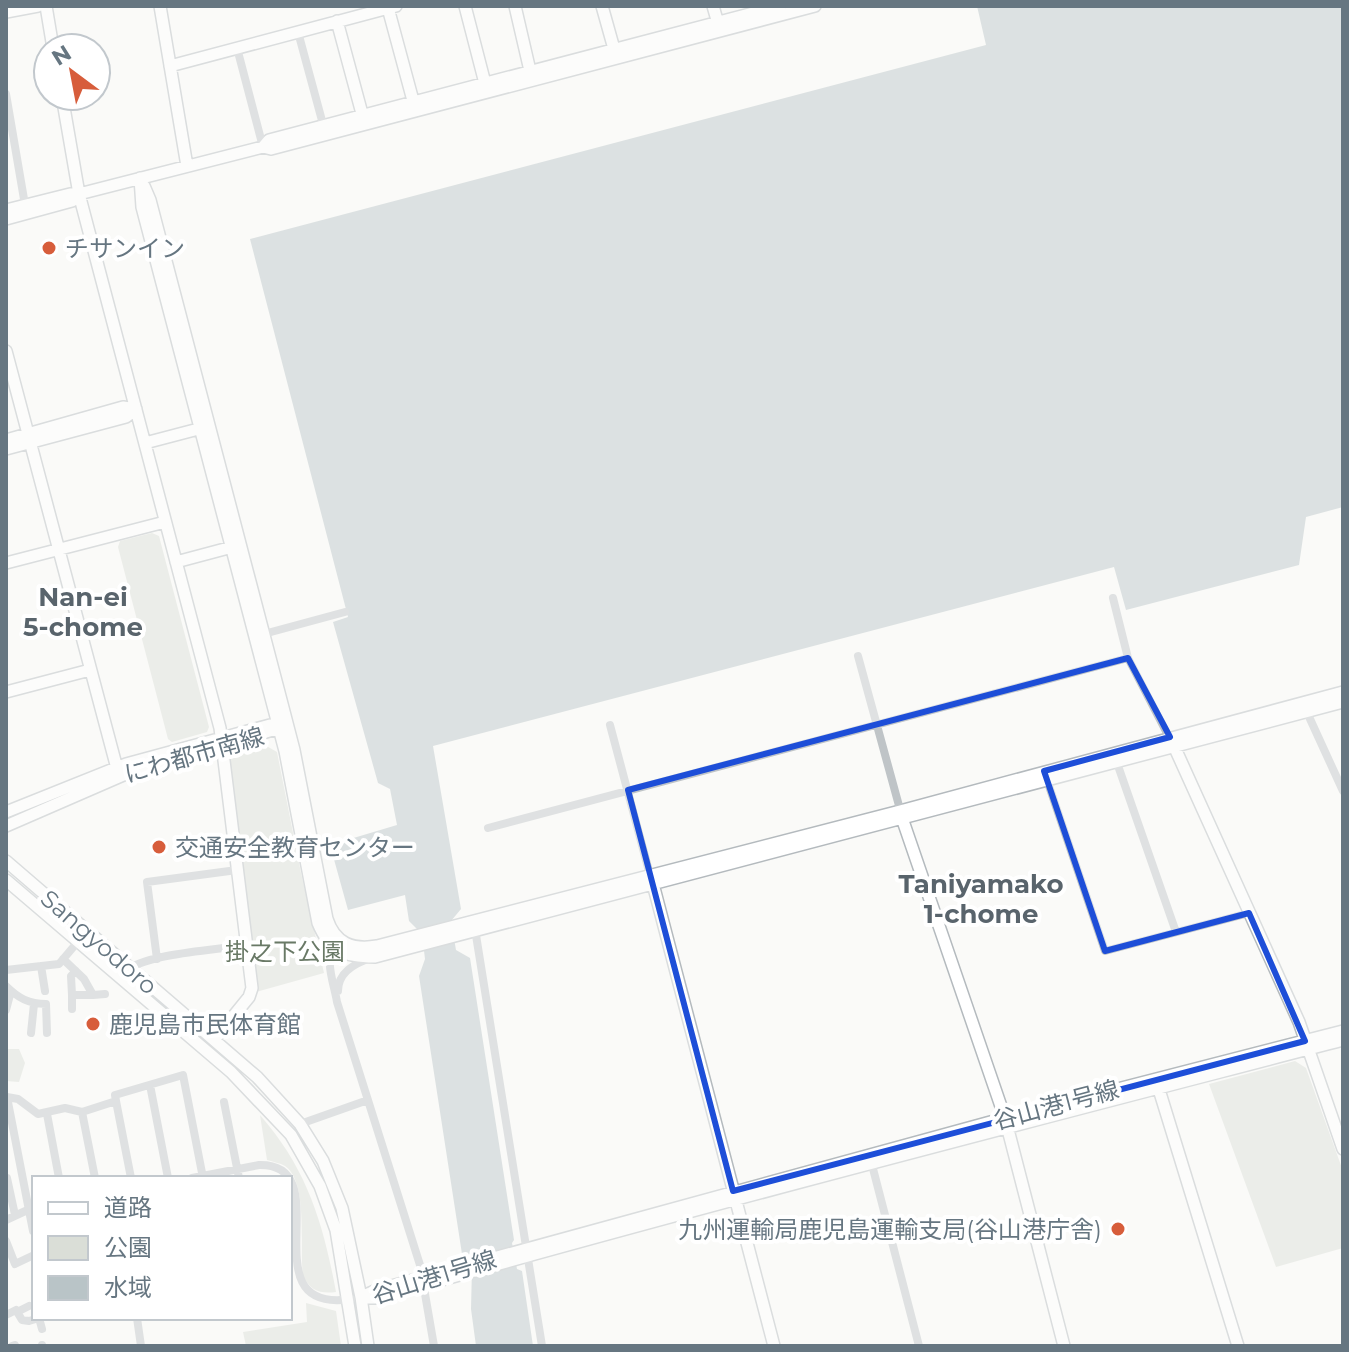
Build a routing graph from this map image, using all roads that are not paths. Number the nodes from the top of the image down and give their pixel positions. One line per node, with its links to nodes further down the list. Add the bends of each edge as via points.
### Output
1 (38, 6): 11 (street)
2 (46, 6): 14 (street)
3 (160, 6): 18 (street)
4 (465, 6): 20 (street)
5 (515, 6): 19 (street)
6 (602, 6): 17 (street)
7 (713, 6): 13 (street)
8 (780, 6): 13 (street)
9 (815, 6): 13 (street)
10 (392, 7): 12 (street); 22 (street)
11 (6, 12)
12 (337, 21): 15 (street); 24 (street)
13 (719, 27): 17 (street)
14 (50, 32)
15 (298, 32): 16 (street); 25 (street)
16 (237, 48): 18 (street); 26 (street)
17 (615, 54): 19 (street)
18 (170, 66): 27 (street)
19 (532, 76): 20 (street)
20 (487, 88): 22 (street)
21 (6, 94): 30 (street)
22 (415, 107): 24 (street)
23 (65, 112): 29 (street)
24 (364, 120): 25 (street)
25 (324, 130): 26 (street, via 271,149)
26 (263, 147): 27 (street)
27 (187, 166): 28 (street)
28 (140, 178): 29 (street); 35 (street, via 142,207)
29 (79, 194): 30 (street); 32 (street, via 72,201); 34 (street)
30 (25, 205): 31 (street)
31 (6, 210)
32 (6, 219)
33 (6, 351): 36 (street)
34 (136, 409): 36 (street, via 123,407); 38 (street)
35 (205, 427): 38 (street); 41 (street)
36 (29, 439): 37 (street); 39 (street); 42 (street)
37 (6, 440)
38 (145, 443): 40 (street)
39 (6, 449)
40 (165, 522): 42 (street); 43 (street)
41 (236, 546): 43 (street); 47 (street)
42 (58, 550): 44 (street); 50 (street)
43 (176, 562): 59 (street)
44 (6, 563)
45 (1113, 598): 49 (street)
46 (345, 612): 47 (street)
47 (260, 635): 57 (street)
48 (858, 656): 55 (street)
49 (1128, 658): 55 (street); 58 (street)
50 (90, 670): 51 (street); 61 (street)
51 (6, 692)
52 (1343, 692): 54 (street)
53 (1343, 702): 54 (street)
54 (1305, 707): 58 (street); 64 (street)
55 (875, 724): 63 (street); 66 (street)
56 (610, 725): 63 (street)
57 (281, 726): 59 (street, にわ都市南線); 79 (street)
58 (1172, 741): 60 (street); 66 (street); 73 (street)
59 (221, 742): 61 (street, にわ都市南線); 70 (street)
60 (1116, 760): 62 (street); 76 (street)
61 (118, 772): 65 (street, にわ都市南線); 67 (street, にわ都市南線)
62 (1047, 780): 66 (street); 76 (street, via 1105,951)
63 (628, 790): 68 (street); 71 (street)
64 (1343, 791)
65 (6, 812)
66 (901, 815): 71 (street); 110 (street)
67 (6, 826)
68 (488, 828)
69 (6, 861): 75 (street, Sangyodoro)
70 (237, 870): 80 (street); 83 (street, via 147,882)
71 (651, 879): 74 (street); 124 (street)
72 (6, 880): 78 (street, Sangyodoro)
73 (1249, 913): 76 (street); 102 (street)
74 (467, 928): 77 (street); 128 (street)
75 (86, 931): 78 (street); 85 (street, Sangyodoro)
76 (1176, 932)
77 (413, 941): 79 (street, via 364,948); 81 (street)
78 (78, 942): 82 (street); 131 (street, Sangyodoro, via 231,1072 291,1135 327,1204)
79 (336, 943): 81 (street, via 347,955); 93 (street, via 329,958)
80 (246, 945): 83 (street); 100 (street, via 251,993)
81 (375, 957): 93 (street, via 344,974)
82 (63, 959): 84 (street); 87 (street)
83 (157, 959): 85 (street)
84 (41, 966): 86 (street); 89 (street)
85 (129, 969): 100 (street, Sangyodoro)
86 (6, 970)
87 (76, 971): 91 (street, via 71,976); 92 (street)
88 (9, 989): 94 (street); 96 (street)
89 (45, 991)
90 (105, 994): 92 (street)
91 (72, 995): 92 (street); 95 (street)
92 (93, 995)
93 (337, 1002): 105 (street)
94 (34, 1004): 98 (street); 99 (street, via 46,1004)
95 (72, 1009)
96 (6, 1010)
97 (1343, 1031): 102 (street, 谷山港1号線)
98 (31, 1033)
99 (47, 1033)
100 (214, 1040): 111 (street, Sangyodoro)
101 (1343, 1040): 102 (street, 谷山港1号線)
102 (1306, 1045): 103 (street, 谷山港1号線); 112 (street)
103 (1157, 1084): 110 (street, 谷山港1号線); 147 (street)
104 (150, 1085): 106 (street, via 115,1095); 118 (street); 119 (street, via 183,1075)
105 (368, 1100): 111 (street); 130 (street)
106 (116, 1101): 108 (street); 117 (street)
107 (224, 1102): 114 (street)
108 (82, 1112): 109 (street, via 65,1108); 116 (street)
109 (47, 1114): 115 (street); 125 (street, via 7,1097)
110 (1006, 1123): 113 (street, 谷山港1号線); 146 (street)
111 (300, 1124): 131 (street, Sangyodoro, via 338,1196 347,1225)
112 (1343, 1149)
113 (871, 1160): 124 (street, 谷山港1号線); 145 (street)
114 (238, 1174): 120 (street); 121 (street, via 269,1165)
115 (59, 1176)
116 (95, 1176)
117 (131, 1176)
118 (168, 1176)
119 (203, 1176)
120 (215, 1176)
121 (288, 1176)
122 (7, 1178): 126 (street)
123 (292, 1183): 131 (street, via 301,1282 320,1297)
124 (735, 1196): 128 (street, 谷山港1号線); 144 (street)
125 (31, 1208): 126 (street)
126 (10, 1217)
127 (6, 1241): 129 (street, via 15,1264)
128 (522, 1255): 130 (street, 谷山港1号線); 143 (street)
129 (32, 1256)
130 (423, 1282): 131 (street, 谷山港1号線); 142 (street)
131 (355, 1298): 140 (street, Sangyodoro); 141 (street, Sangyodoro)
132 (29, 1306): 133 (street)
133 (17, 1312): 134 (street); 135 (street, via 22,1320)
134 (6, 1315)
135 (32, 1320)
136 (40, 1320): 138 (street)
137 (137, 1320): 139 (street)
138 (42, 1329)
139 (141, 1346)
140 (355, 1346)
141 (368, 1346)
142 (434, 1346)
143 (542, 1346)
144 (774, 1346)
145 (919, 1346)
146 (1064, 1346)
147 (1238, 1346)

